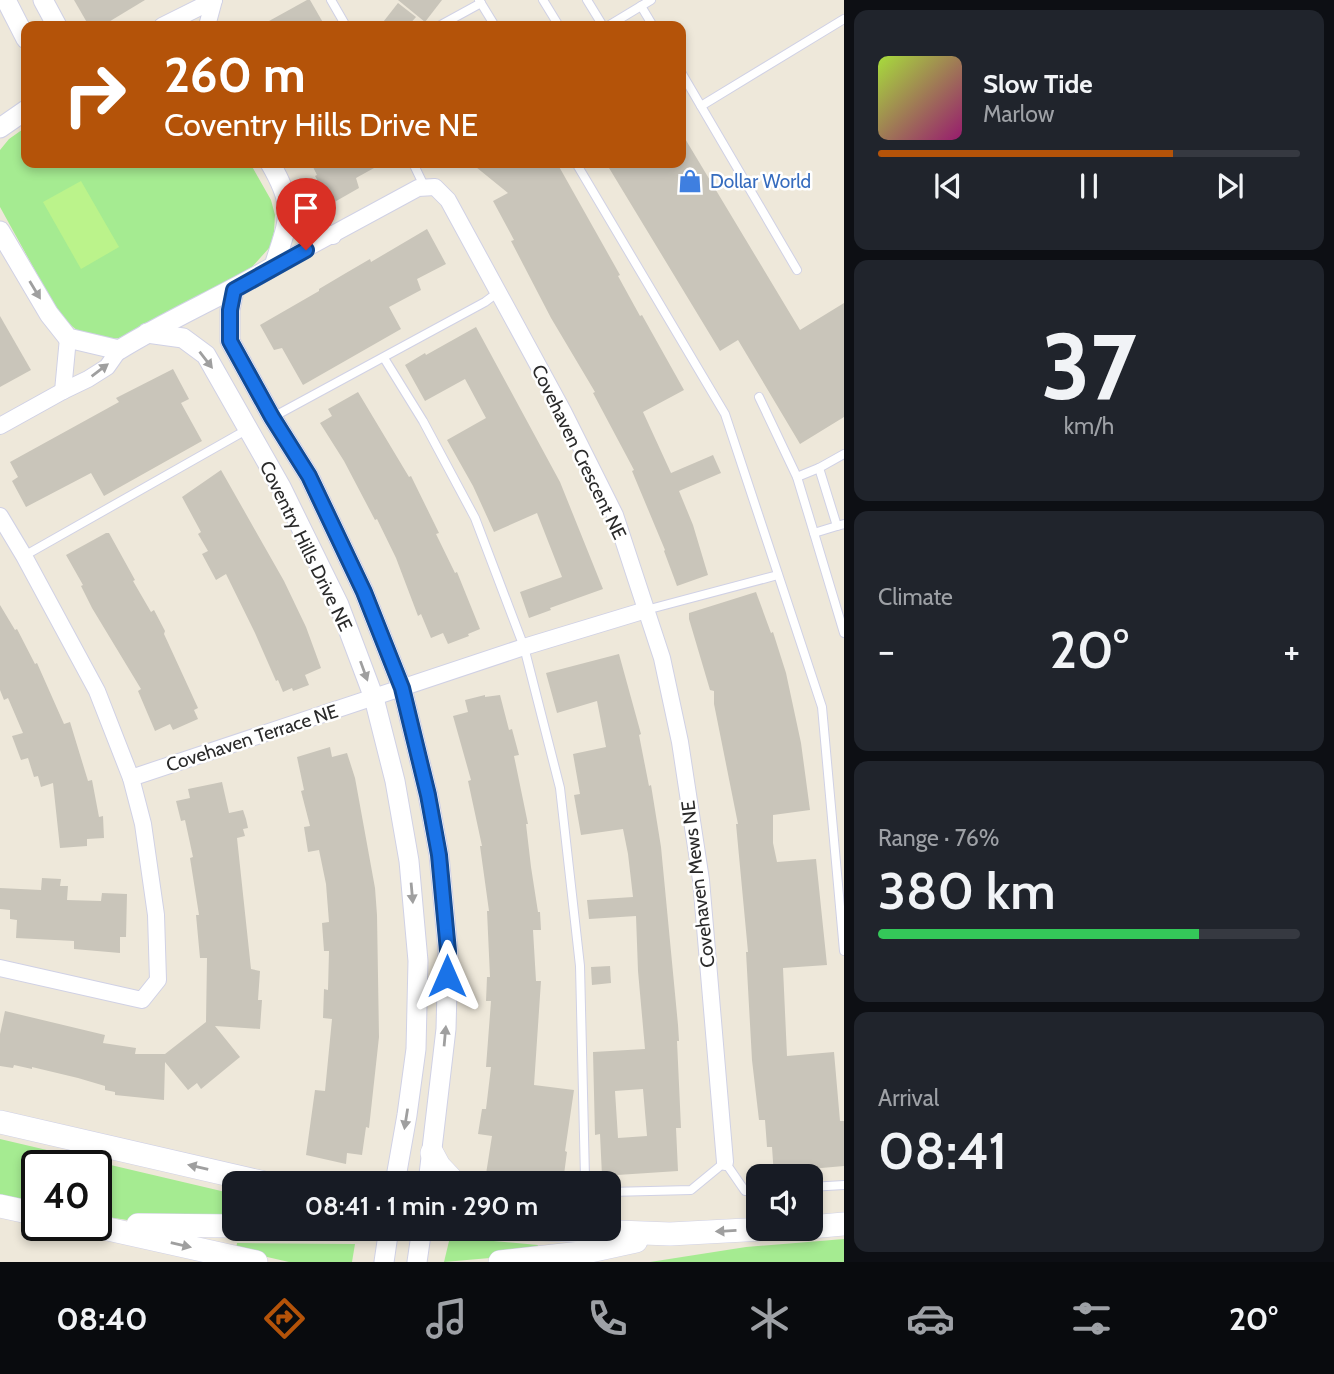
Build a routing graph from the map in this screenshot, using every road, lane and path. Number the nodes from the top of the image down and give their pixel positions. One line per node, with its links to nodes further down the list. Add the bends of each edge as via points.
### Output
1 (6, 0): 21 (street)
2 (43, 0): 11 (street)
3 (214, 0): 12 (street); 13 (street)
4 (331, 0): 14 (lane)
5 (543, 0): 17 (lane)
6 (587, 0): 18 (lane)
7 (651, 0): 9 (lane)
8 (480, 2): 15 (lane); 16 (lane)
9 (641, 6): 19 (lane); 20 (lane)
10 (844, 19): 23 (lane)
11 (54, 21)
12 (172, 21)
13 (208, 21)
14 (343, 21)
15 (448, 21)
16 (492, 21)
17 (556, 21)
18 (600, 21)
19 (616, 21)
20 (650, 21)
21 (21, 29)
22 (686, 80): 23 (lane)
23 (701, 106): 34 (lane)
24 (21, 113): 25 (street)
25 (0, 128)
26 (273, 168): 30 (street, via 284,186)
27 (415, 168): 29 (lane)
28 (579, 168): 53 (lane, via 725,414)
29 (425, 188): 32 (street); 36 (street, Covehaven Crescent NE, via 435,187 448,200)
30 (290, 215): 32 (street); 33 (street)
31 (0, 231): 38 (street, one-way to 38)
32 (333, 236): 33 (street)
33 (274, 266): 35 (street)
34 (797, 270)
35 (234, 290): 37 (street); 43 (street, Coventry Hills Drive NE, via 230,341)
36 (497, 293): 40 (lane); 54 (street, Covehaven Crescent NE, via 615,515)
37 (147, 332): 39 (street); 45 (street, Coventry Hills Drive NE, one-way to 45, via 183,338 206,355)
38 (68, 338): 39 (street); 41 (street)
39 (119, 350): 41 (street, one-way to 39, via 107,367)
40 (384, 358): 43 (lane); 56 (lane, via 475,518)
41 (69, 388): 44 (street)
42 (759, 397): 48 (lane)
43 (272, 417): 57 (street, Coventry Hills Drive NE, via 326,511)
44 (0, 426)
45 (248, 429): 52 (lane); 58 (street, Coventry Hills Drive NE, one-way to 58, via 339,605)
46 (844, 454): 47 (lane)
47 (819, 468): 48 (lane); 50 (lane)
48 (797, 477): 51 (lane)
49 (0, 516): 52 (street)
50 (840, 525): 51 (lane)
51 (814, 533): 55 (lane)
52 (24, 556): 59 (street, via 97,691)
53 (778, 575): 54 (lane); 60 (lane, via 822,708)
54 (646, 610): 56 (street); 64 (street, Covehaven Mews NE, via 662,658 680,742 701,880)
55 (844, 633)
56 (524, 647): 57 (street); 68 (lane, via 560,788 580,966)
57 (402, 688): 58 (street); 63 (street, Coventry Hills Drive NE, one-way to 57, via 446,1028 448,951 439,855)
58 (374, 698): 59 (street, Covehaven Terrace NE); 65 (street, Coventry Hills Drive NE, one-way to 65, via 407,848 418,961 416,1049)
59 (131, 778): 61 (street, via 143,824 156,915 158,980 142,1000)
60 (844, 951)
61 (0, 968)
62 (0, 1122): 69 (main road, one-way to 62)
63 (432, 1153): 66 (street, Coventry Hills Drive NE); 67 (main road)
64 (725, 1162): 72 (lane); 73 (lane, via 691,1190)
65 (397, 1171)
66 (430, 1171)
67 (444, 1171)
68 (585, 1171)
69 (222, 1173)
70 (844, 1185): 71 (lane)
71 (823, 1186)
72 (746, 1191)
73 (621, 1192)
74 (0, 1206): 75 (main road)
75 (21, 1211)
76 (112, 1223): 78 (main road)
77 (844, 1224): 79 (main road)
78 (222, 1226)
79 (823, 1226)
80 (112, 1230): 86 (main road, one-way to 86)
81 (746, 1230): 83 (main road, one-way to 83)
82 (621, 1232): 83 (main road)
83 (670, 1234): 89 (main road, via 580,1253)
84 (387, 1241): 87 (street)
85 (420, 1241): 88 (street)
86 (250, 1261)
87 (384, 1262)
88 (417, 1262)
89 (500, 1262)

